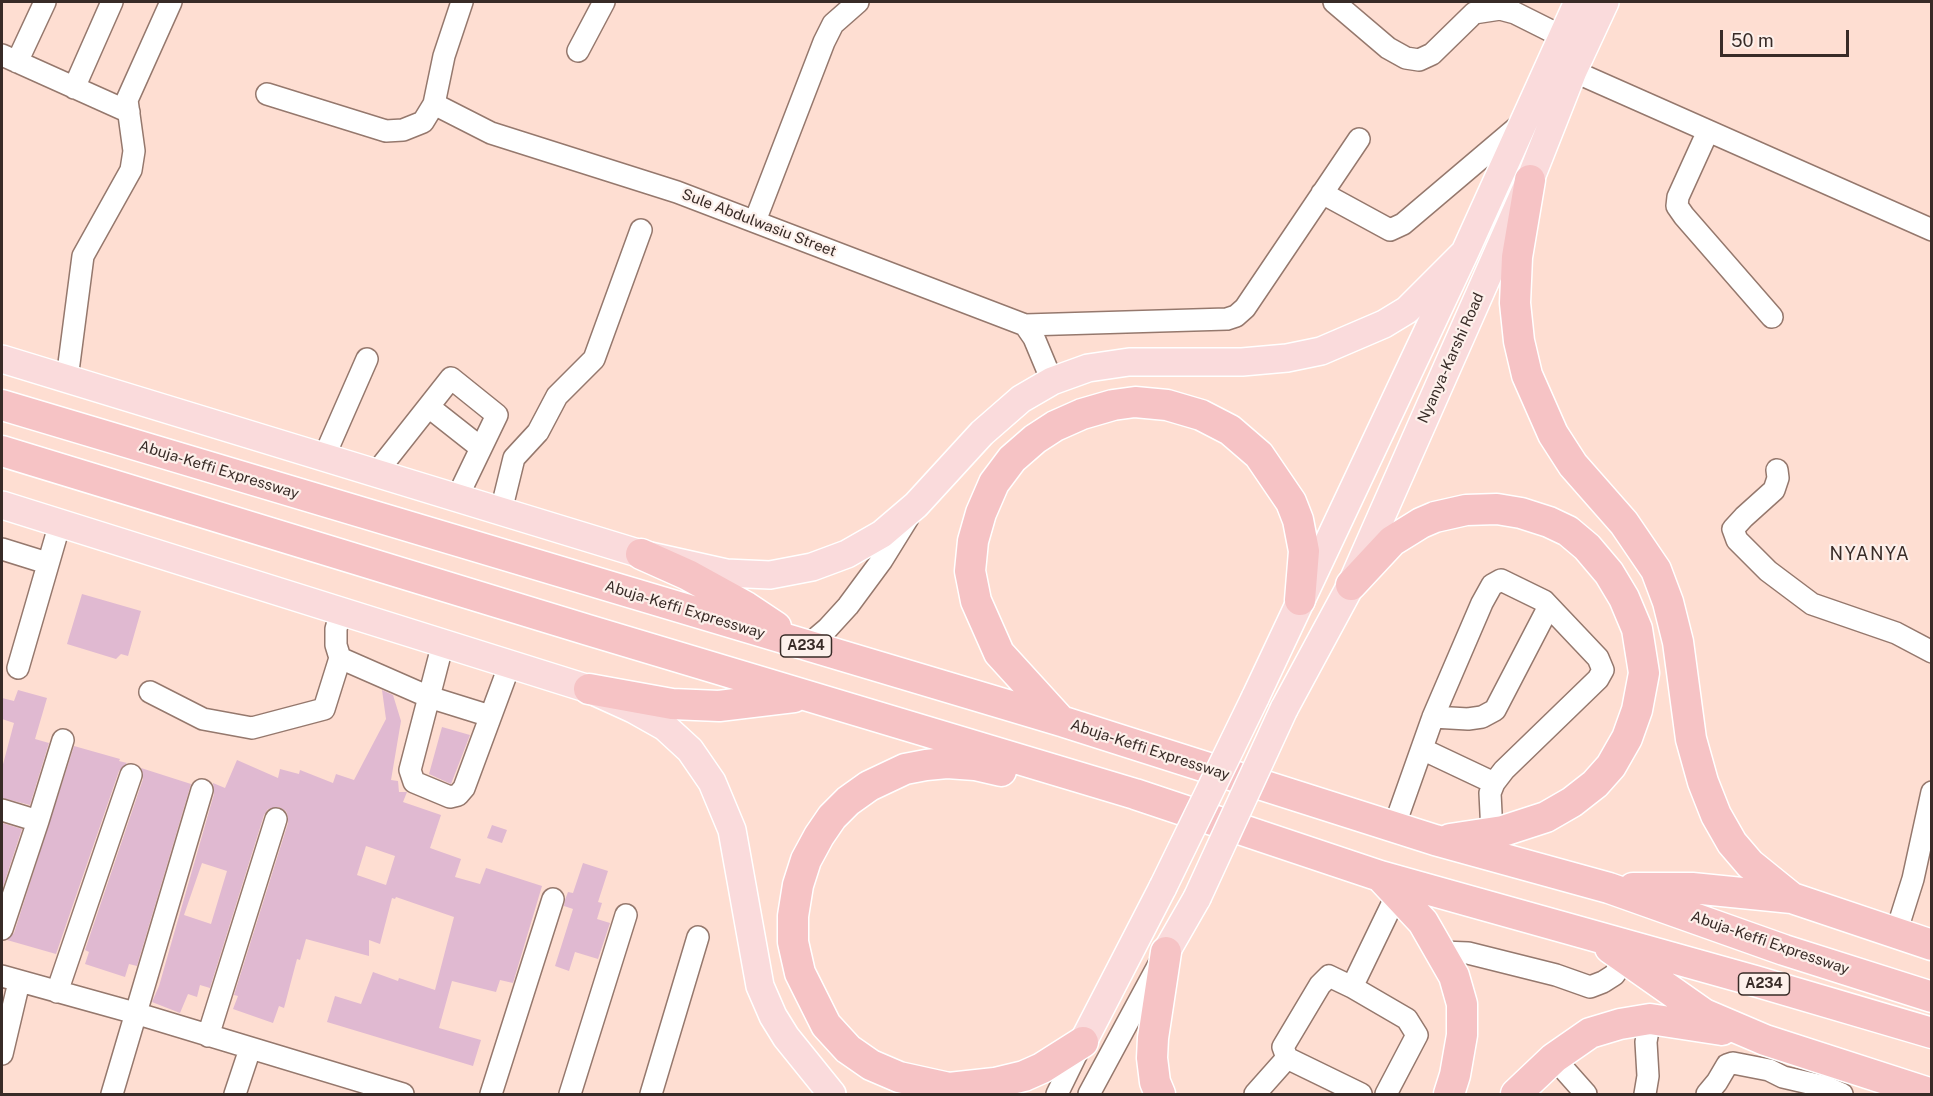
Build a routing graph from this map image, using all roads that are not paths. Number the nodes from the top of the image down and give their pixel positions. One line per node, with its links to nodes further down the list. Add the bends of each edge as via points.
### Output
1 (45, 2): 12 (street)
2 (112, 2): 14 (street)
3 (171, 2): 17 (street, via 127,100)
4 (462, 2): 16 (street, via 444,56)
5 (604, 2): 11 (street)
6 (858, 2): 23 (street, via 833,24 824,42)
7 (1334, 2): 10 (street, via 1388,48 1419,60 1432,54 1474,13 1500,9 1515,13)
8 (1578, 2): 10 (main road, Nyanya-Karshi Road)
9 (1605, 2): 13 (main road, Nyanya-Karshi Road)
10 (1563, 37): 18 (main road, Nyanya-Karshi Road)
11 (578, 51)
12 (9, 59): 14 (street)
13 (1573, 71): 19 (street); 21 (main road, Nyanya-Karshi Road)
14 (74, 88): 17 (street)
15 (267, 94): 16 (street, via 386,131 403,130 423,122)
16 (434, 104): 23 (street, Sule Abdulwasiu Street, via 491,133 677,192)
17 (129, 112): 31 (street, via 134,151 131,170 84,256)
18 (1524, 122): 22 (street, via 1403,224 1390,230); 26 (main road, Nyanya-Karshi Road)
19 (1708, 131): 25 (street); 27 (street, via 1677,206)
20 (1359, 140): 22 (street)
21 (1530, 180): 48 (main road, Nyanya-Karshi Road); 81 (highway, via 1516,256 1519,341 1527,375 1553,434 1573,465 1624,523 1656,570 1678,642 1691,739 1716,815 1750,864)
22 (1322, 193): 28 (street, via 1236,316)
23 (754, 221): 28 (street, Sule Abdulwasiu Street)
24 (641, 230): 43 (street, via 594,358 557,396 538,432 514,458)
25 (1932, 230)
26 (1465, 252): 32 (main road, via 1407,310 1321,351 1242,362 1128,362 1088,368); 49 (main road, Nyanya-Karshi Road)
27 (1772, 317)
28 (1024, 325): 32 (street, via 1034,338)
29 (2, 359): 31 (main road)
30 (367, 359): 37 (street)
31 (67, 379): 37 (main road)
32 (1052, 381): 42 (main road, via 1021,399 982,433)
33 (2, 405): 53 (highway, Abuja-Keffi Expressway / A234)
34 (429, 407): 35 (street); 35 (street, via 451,378 497,415); 39 (street)
35 (481, 448): 40 (street)
36 (2, 452): 60 (highway, A234)
37 (324, 457): 39 (main road)
38 (1777, 470): 54 (street, via 1774,490 1733,530 1737,540 1768,571 1812,604 1896,633)
39 (376, 473): 40 (main road)
40 (457, 498): 43 (main road)
41 (2, 505): 44 (main road)
42 (916, 505): 46 (main road, via 882,534 847,554 812,567 770,575 726,573); 53 (street, via 848,606)
43 (501, 511): 46 (main road)
44 (60, 523): 47 (street); 51 (main road)
45 (2, 549): 47 (street)
46 (641, 554): 53 (highway, via 730,598)
47 (47, 563): 57 (street)
48 (1351, 585): 76 (highway, via 1392,541 1421,523 1451,513 1497,509 1521,513 1568,531 1609,573 1624,598 1637,629 1644,674 1637,710 1622,747 1595,784 1572,802 1546,817); 88 (main road, Nyanya-Karshi Road, bridge, via 1284,709 1197,898)
49 (1300, 600): 64 (highway, via 1304,551 1294,511 1259,455 1230,430 1201,415 1167,405 1135,402 1082,414 1055,426 1012,459 994,483 976,531 970,571 976,601 999,653); 100 (main road, Nyanya-Karshi Road, bridge, via 1163,887)
50 (1544, 601): 63 (street, via 1548,610 1495,710 1475,718); 63 (street, via 1501,580 1492,585); 68 (street, via 1598,658 1603,670)
51 (341, 611): 52 (main road); 55 (street, via 336,629)
52 (443, 643): 56 (main road); 61 (street)
53 (807, 646): 64 (highway, Abuja-Keffi Expressway / A234)
54 (1932, 652)
55 (340, 658): 59 (street, via 324,709 252,728 203,719); 61 (street)
56 (510, 664): 58 (main road); 62 (street)
57 (18, 668)
58 (589, 689): 60 (highway, via 672,704 719,706); 113 (main road, via 665,728 690,750 712,782 732,830 760,986 786,1037)
59 (150, 692)
60 (806, 696): 71 (highway, A234)
61 (429, 697): 62 (street); 62 (street, via 411,777 414,782 450,797 464,788)
62 (490, 716)
63 (1433, 717): 66 (street)
64 (1061, 722): 75 (highway, Abuja-Keffi Expressway / A234)
65 (63, 740): 74 (street)
66 (1422, 749): 68 (street); 75 (street)
67 (131, 775): 93 (street)
68 (1494, 783): 76 (street, via 1490,793)
69 (202, 790): 95 (street)
70 (1932, 792): 84 (street, via 1913,879)
71 (1135, 794): 78 (highway, A234); 100 (highway, via 1070,786 975,765 947,763 905,770 869,786 832,817 810,852 798,885 793,942 800,973 826,1025 848,1049 871,1065 899,1077 949,1088 1024,1076)
72 (2, 810): 74 (street)
73 (276, 819): 98 (street)
74 (38, 821): 83 (street)
75 (1394, 827): 77 (highway, Abuja-Keffi Expressway / A234)
76 (1492, 833): 77 (highway)
77 (1435, 840): 79 (highway, Abuja-Keffi Expressway / A234)
78 (1388, 885): 86 (highway, A234); 89 (highway, via 1423,922); 92 (street)
79 (1609, 888): 81 (highway, Abuja-Keffi Expressway, via 1692,888); 94 (highway, Abuja-Keffi Expressway / A234)
80 (554, 898): 110 (street)
81 (1792, 898): 84 (highway, Abuja-Keffi Expressway)
82 (626, 915): 111 (street)
83 (2, 929)
84 (1896, 933): 87 (highway, Abuja-Keffi Expressway)
85 (698, 936): 112 (street)
86 (1596, 937): 90 (highway); 97 (highway, A234)
87 (1932, 945)
88 (1166, 952): 115 (street); 116 (highway, via 1152,1048)
89 (1442, 952): 90 (street, via 1468,953 1590,987 1614,975); 120 (highway, via 1462,1004 1462,1035)
90 (1625, 959): 99 (highway, via 1704,1014)
91 (10, 979): 93 (street); 102 (street)
92 (1352, 987): 103 (street, via 1329,976 1320,985 1283,1047); 119 (street, via 1407,1019 1417,1035)
93 (57, 992): 95 (street)
94 (1932, 997)
95 (135, 1013): 98 (street); 107 (street)
96 (1650, 1019): 99 (highway, via 1711,1027); 104 (highway, via 1590,1033); 123 (street)
97 (1932, 1033)
98 (208, 1036): 101 (street)
99 (1765, 1040): 106 (highway)
100 (1083, 1042): 114 (street)
101 (250, 1049): 105 (street); 108 (street)
102 (2, 1054)
103 (1287, 1058): 117 (street); 118 (street)
104 (1554, 1058): 121 (highway); 122 (street)
105 (354, 1088): 109 (street)
106 (1932, 1094)
107 (112, 1095)
108 (236, 1095)
109 (403, 1095)
110 (491, 1095)
111 (570, 1095)
112 (651, 1095)
113 (832, 1095)
114 (1057, 1095)
115 (1089, 1095)
116 (1160, 1095)
117 (1255, 1095)
118 (1361, 1095)
119 (1386, 1095)
120 (1449, 1095)
121 (1515, 1095)
122 (1586, 1095)
123 (1645, 1095)
124 (1707, 1095): 125 (street, via 1726,1065 1733,1063 1769,1070)
125 (1842, 1095)

